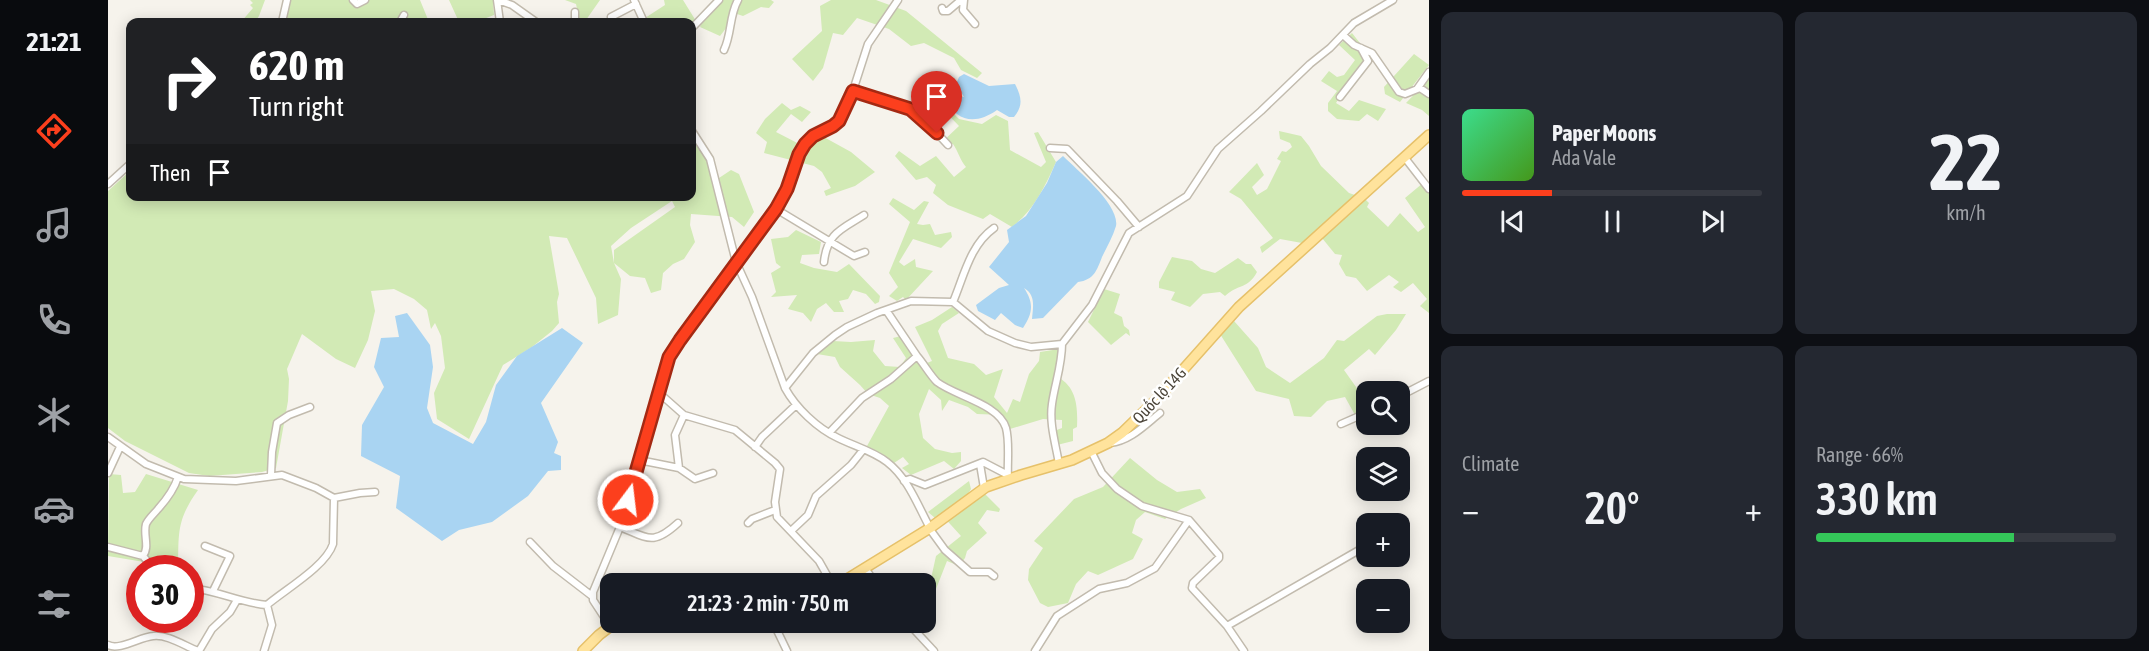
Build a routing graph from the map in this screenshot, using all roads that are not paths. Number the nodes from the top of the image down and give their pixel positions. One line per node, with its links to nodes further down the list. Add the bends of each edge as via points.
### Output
1 (287, 0): 15 (street)
2 (353, 0): 3 (street, via 357,4)
3 (365, 0)
4 (498, 0): 17 (street); 18 (street)
5 (719, 0): 21 (street)
6 (738, 0): 25 (street, via 730,15 729,39)
7 (898, 0): 28 (street, via 868,44)
8 (963, 0): 11 (street, via 948,11); 22 (street, via 963,10)
9 (1393, 0): 23 (street, via 1354,23)
10 (635, 2): 14 (street); 20 (street)
11 (942, 8)
12 (575, 12): 19 (street)
13 (404, 15): 16 (street)
14 (611, 17)
15 (283, 18)
16 (402, 18)
17 (500, 18)
18 (530, 18)
19 (575, 18)
20 (642, 18)
21 (696, 24)
22 (975, 24)
23 (1343, 35): 24 (street); 42 (street, via 1218,149 1187,196)
24 (1360, 48): 27 (street, via 1374,55 1399,92); 30 (street, via 1368,61)
25 (724, 50)
26 (1429, 72): 27 (street)
27 (1417, 89): 29 (street)
28 (853, 91): 33 (street, via 910,109); 39 (street, via 839,121 805,144)
29 (1429, 94)
30 (1340, 97)
31 (1429, 135): 35 (main road, Quốc lộ 14G)
32 (696, 137): 45 (street, via 710,159)
33 (948, 146)
34 (1050, 148): 42 (street, via 1067,149)
35 (1405, 158): 38 (street); 63 (main road, Quốc lộ 14G, via 1239,307 1135,422)
36 (126, 168): 37 (street)
37 (108, 184)
38 (1429, 189)
39 (776, 209): 43 (street); 45 (street)
40 (864, 215): 43 (street)
41 (994, 228): 47 (street, via 976,245)
42 (1139, 228): 49 (street, via 1126,238 1092,305)
43 (828, 242): 44 (street, via 854,256); 46 (street)
44 (865, 252)
45 (736, 262): 52 (street); 54 (street, via 669,357)
46 (824, 262)
47 (953, 302): 48 (street, via 911,301); 49 (street, via 993,334 1015,343 1031,347)
48 (886, 310): 50 (street); 52 (street, via 828,340)
49 (1062, 344): 70 (street, via 1051,416)
50 (917, 356): 61 (street, via 862,398); 76 (street, via 937,381 974,400 1004,422)
51 (1429, 381): 53 (street)
52 (785, 388): 55 (street)
53 (1410, 391)
54 (658, 392): 58 (street); 68 (street)
55 (796, 405): 61 (street); 65 (street)
56 (310, 406): 74 (street, via 277,423)
57 (1160, 413): 63 (street, via 1128,438)
58 (684, 415): 65 (street, via 735,430); 71 (street, via 675,435)
59 (1356, 417): 60 (street)
60 (1341, 424)
61 (829, 433): 66 (street)
62 (108, 437): 64 (street)
63 (1108, 443): 67 (main road, Quốc lộ 14G)
64 (120, 447): 72 (street); 75 (street, via 146,464)
65 (755, 447): 81 (street, via 780,469)
66 (863, 450): 77 (street, via 876,454); 87 (street, via 816,496 808,515)
67 (1091, 451): 70 (main road, Quốc lộ 14G); 82 (street, via 1101,473 1129,499)
68 (639, 460): 71 (street); 85 (street)
69 (980, 464): 76 (street, via 983,462); 77 (street, via 925,485 910,479); 78 (street)
70 (1059, 464): 76 (main road, Quốc lộ 14G)
71 (679, 468): 73 (street, via 695,479)
72 (108, 473)
73 (713, 473)
74 (271, 475): 75 (street, via 236,480); 80 (street, via 286,476)
75 (178, 477): 93 (street, via 173,491 146,525)
76 (1008, 477): 78 (main road, Quốc lộ 14G)
77 (904, 481): 86 (street)
78 (984, 488): 86 (main road, Quốc lộ 14G)
79 (375, 492): 80 (street)
80 (334, 498): 103 (street, via 331,552 317,568)
81 (775, 510): 84 (street); 87 (street)
82 (1189, 520): 105 (street, via 1219,558 1192,588); 115 (street, via 1155,568 1127,583 1099,589 1057,616)
83 (678, 523): 85 (street, via 654,539)
84 (748, 524)
85 (620, 527): 101 (street)
86 (930, 528): 94 (main road, Quốc lộ 14G); 98 (street, via 945,549 970,572 989,572)
87 (790, 531): 95 (street)
88 (530, 543): 101 (street)
89 (205, 546): 100 (street, via 230,556)
90 (108, 547): 92 (street)
91 (1356, 552): 105 (street)
92 (139, 555)
93 (144, 555)
94 (865, 568): 96 (main road, Quốc lộ 14G); 97 (street)
95 (826, 573)
96 (857, 573)
97 (868, 573)
98 (994, 576)
99 (204, 590): 100 (street)
100 (213, 591): 102 (street)
101 (592, 596): 104 (street)
102 (237, 600): 103 (street); 110 (street, via 212,628)
103 (267, 604): 111 (street, via 272,625)
104 (600, 607)
105 (1227, 626): 116 (street)
106 (603, 633): 112 (main road)
107 (778, 633): 113 (street)
108 (917, 633): 114 (street)
109 (108, 645): 110 (street, via 118,647 156,635)
110 (199, 651)
111 (264, 651)
112 (583, 651)
113 (787, 651)
114 (934, 651)
115 (1035, 651)
116 (1244, 651)

